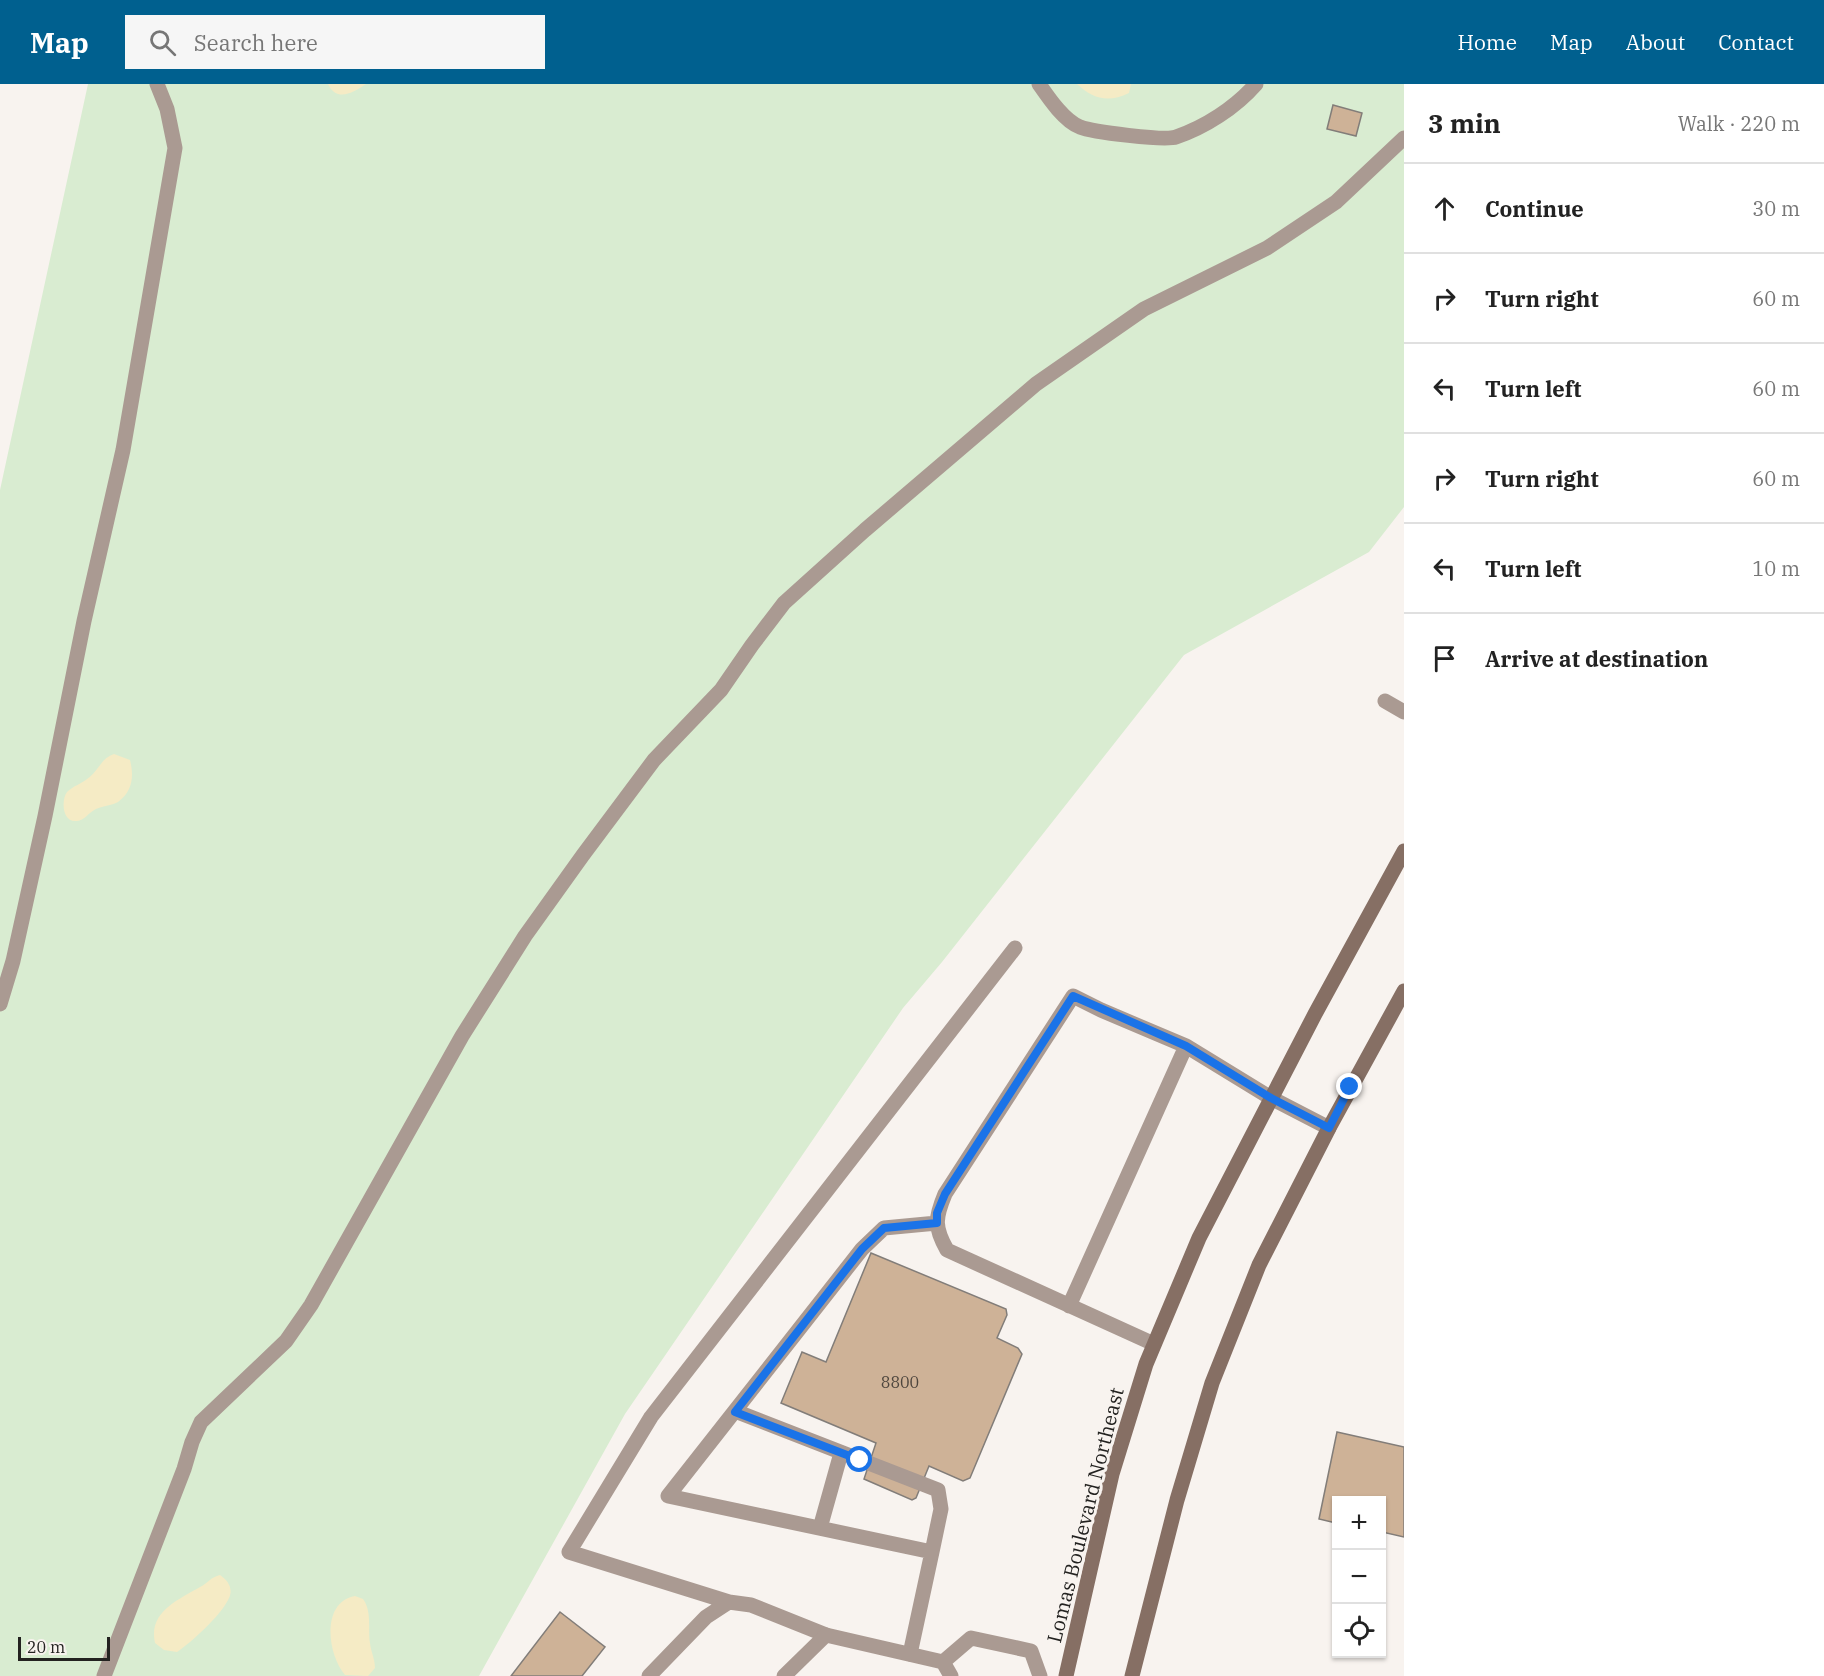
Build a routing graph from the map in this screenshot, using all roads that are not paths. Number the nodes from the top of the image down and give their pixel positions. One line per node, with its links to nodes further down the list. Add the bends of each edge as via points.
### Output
1 (157, 84): 10 (street, via 175,148 123,450 38,850)
2 (1039, 84): 3 (street, via 1078,127 1112,134 1173,138 1219,117)
3 (1256, 84)
4 (1404, 138): 25 (street, via 1336,202 1267,248 1144,309 1036,384 784,603 721,690 654,760 525,936 462,1036 311,1305 286,1341 201,1422)
5 (1385, 701): 6 (street)
6 (1404, 712)
7 (1404, 851): 12 (main road, Lomas Boulevard Northeast)
8 (1014, 948): 21 (street, via 651,1418 569,1552)
9 (1404, 991): 13 (main road)
10 (0, 1004)
11 (1186, 1046): 12 (street); 14 (street, via 1073,996 945,1194); 15 (street)
12 (1271, 1098): 13 (street); 16 (main road, Lomas Boulevard Northeast, via 1199,1238)
13 (1329, 1128): 31 (main road, via 1259,1265 1212,1383)
14 (937, 1223): 15 (street, via 947,1250); 17 (street, via 884,1228 869,1242)
15 (1069, 1306): 16 (street)
16 (1154, 1344): 30 (main road, Lomas Boulevard Northeast, via 1112,1474)
17 (735, 1412): 18 (street); 19 (street, via 668,1496)
18 (841, 1453): 19 (street); 20 (street, via 938,1490 941,1509)
19 (820, 1528): 20 (street)
20 (932, 1552): 23 (street)
21 (729, 1602): 22 (street, via 751,1605); 26 (street, via 706,1617)
22 (826, 1635): 23 (street); 27 (street)
23 (910, 1654): 24 (street)
24 (942, 1669): 28 (street); 29 (street, via 971,1638 1031,1651)
25 (104, 1676)
26 (650, 1676)
27 (784, 1676)
28 (951, 1676)
29 (1040, 1676)
30 (1066, 1676)
31 (1132, 1676)

